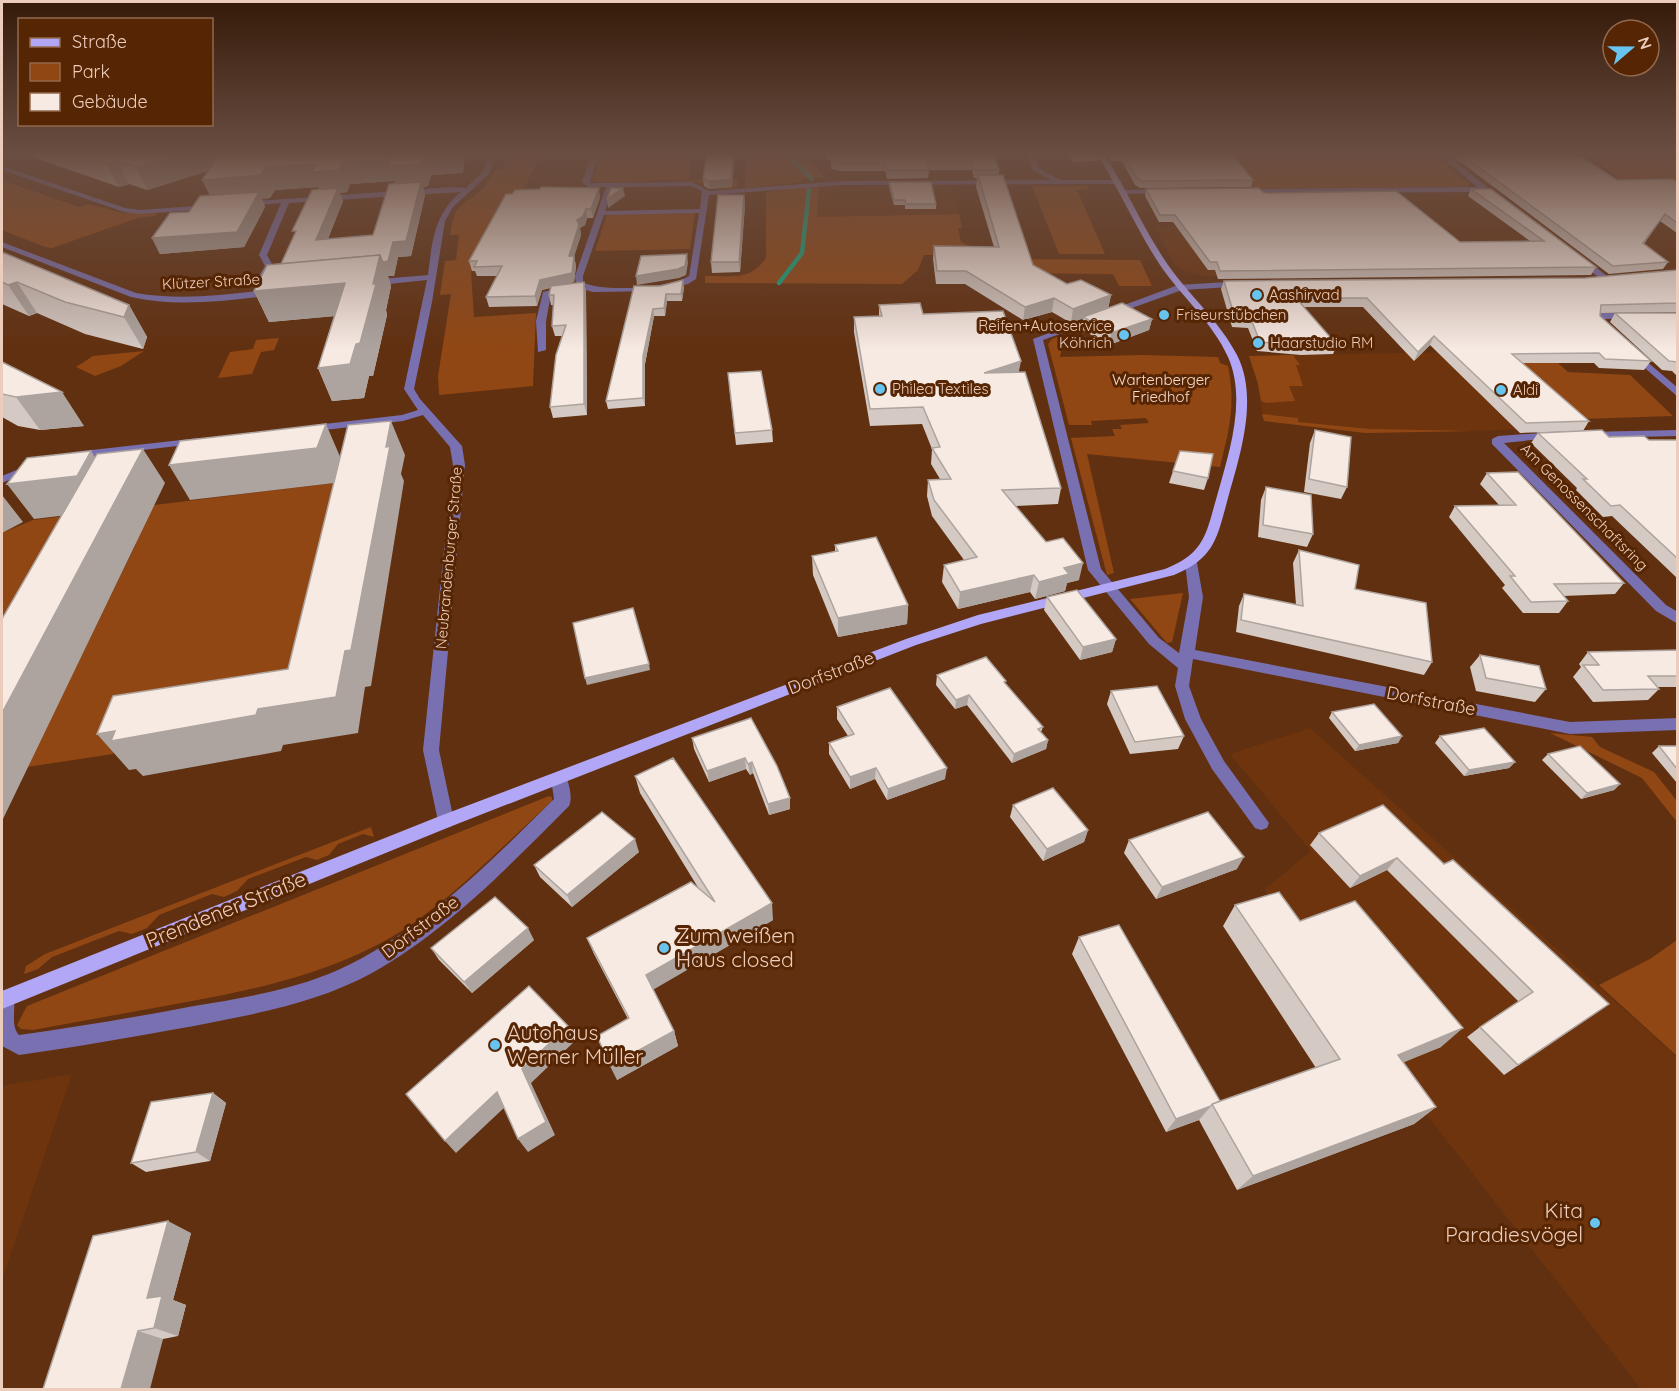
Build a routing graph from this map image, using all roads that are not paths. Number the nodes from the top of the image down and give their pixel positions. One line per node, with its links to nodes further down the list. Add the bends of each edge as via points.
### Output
1 (278, 219): 17 (street, via 263,255 269,266)
2 (443, 219): 8 (street, Neubrandenburger Straße)
3 (599, 219): 14 (street, via 579,276)
4 (702, 219): 14 (street, via 693,278 689,282 666,287)
5 (1139, 219): 15 (main road, Dorfstraße)
6 (2, 244): 17 (street, Klützer Straße, via 152,299)
7 (1572, 254): 11 (street)
8 (432, 277): 12 (street); 23 (street, Neubrandenburger Straße, via 409,389)
9 (1618, 279): 11 (street)
10 (1592, 280): 11 (street)
11 (1608, 280)
12 (364, 283)
13 (1255, 284): 15 (street)
14 (582, 286): 21 (street, via 547,292 540,321)
15 (1181, 287): 30 (main road, Dorfstraße, via 1233,358 1241,398 1240,425 1210,540); 31 (street, Dorfstraße, via 1038,339 1095,570)
16 (285, 291): 17 (street, Klützer Straße)
17 (252, 294)
18 (1645, 316): 19 (street, via 1601,316 1599,321)
19 (1616, 336)
20 (1624, 344): 22 (street)
21 (541, 350)
22 (1677, 394)
23 (425, 411): 24 (street, via 403,418); 36 (street, Neubrandenburger Straße, via 456,446 459,465 432,750)
24 (296, 430)
25 (1677, 433): 32 (street, Am Genossenschaftsring, via 1498,439 1498,444 1661,608)
26 (215, 439): 27 (street)
27 (60, 458)
28 (44, 463): 29 (street)
29 (2, 480)
30 (1191, 563): 31 (main road, Dorfstraße, via 1168,573); 33 (street, via 1196,597)
31 (1109, 587): 33 (street, Dorfstraße, via 1154,641); 35 (main road, Dorfstraße, via 978,620 911,642)
32 (1677, 619)
33 (1185, 659): 34 (street, Dorfstraße, via 1570,728); 37 (street, via 1182,686 1193,719 1218,765)
34 (1677, 724)
35 (559, 779): 36 (main road, Dorfstraße); 38 (street, Dorfstraße, via 563,801 499,864 427,927)
36 (446, 821): 39 (main road, Prendener Straße)
37 (1261, 823)
38 (364, 968): 39 (street, Prendener Straße, via 264,1002 19,1045 10,1045 4,1039)
39 (3, 1000)

